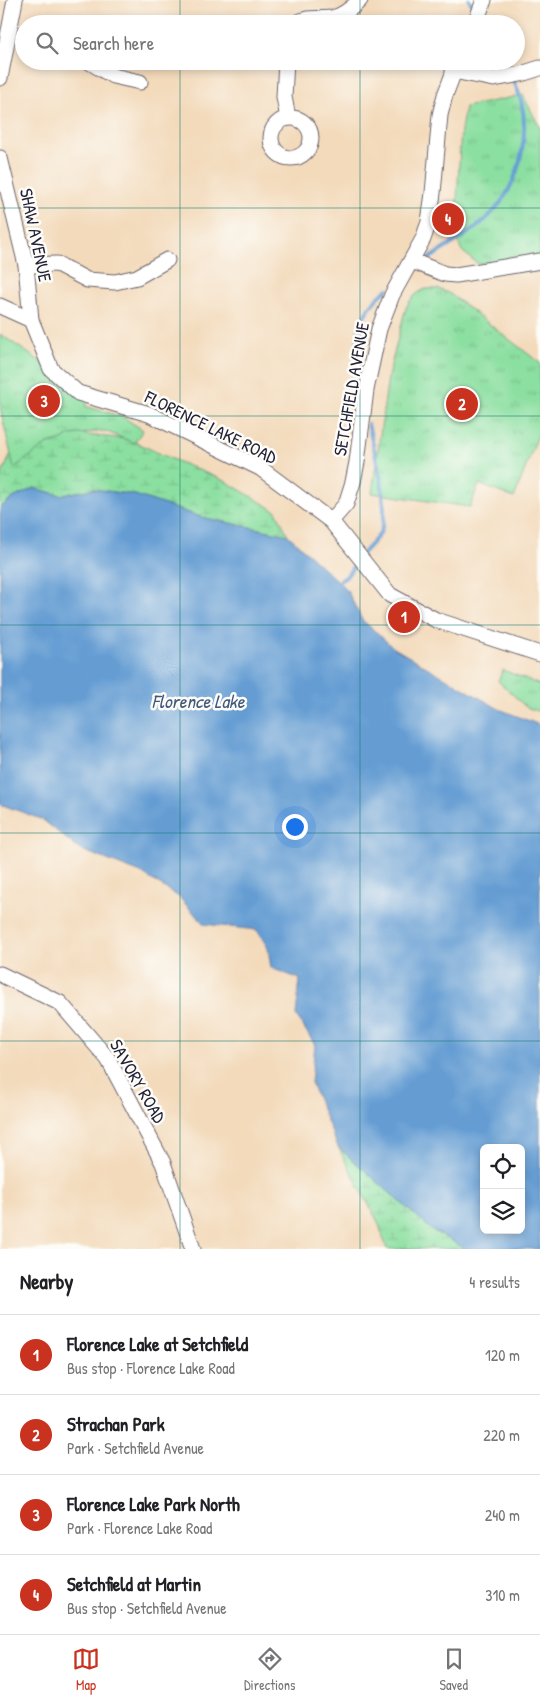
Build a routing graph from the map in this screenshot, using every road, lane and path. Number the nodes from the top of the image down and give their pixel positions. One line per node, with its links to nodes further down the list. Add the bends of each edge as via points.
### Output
1 (15, 0): 4 (street)
2 (360, 0): 5 (street)
3 (484, 0): 6 (street)
4 (17, 15)
5 (339, 15)
6 (478, 15)
7 (15, 30): 13 (street)
8 (103, 70): 14 (street, via 113,76)
9 (286, 70): 15 (street, via 284,97)
10 (455, 70): 18 (street, SETCHFIELD AVENUE, via 440,116 429,222)
11 (468, 70): 12 (street, via 494,79)
12 (539, 71)
13 (0, 78)
14 (140, 82)
15 (288, 118)
16 (0, 158): 20 (street, SHAW AVENUE)
17 (167, 260): 20 (street, via 137,277 115,282 87,280 57,264)
18 (412, 260): 19 (street, via 445,274 456,275); 23 (street, SETCHFIELD AVENUE, via 392,295 379,329 366,390 353,482 346,504)
19 (540, 260)
20 (26, 265): 22 (street, SHAW AVENUE)
21 (0, 306): 22 (street)
22 (31, 320): 23 (street, FLORENCE LAKE ROAD, via 51,369 78,393 148,414 260,468)
23 (332, 521): 24 (street, FLORENCE LAKE ROAD, via 390,595 436,620)
24 (540, 654)
25 (0, 974): 26 (street, SAVORY ROAD, via 60,1003 108,1059 163,1163)
26 (193, 1249)

